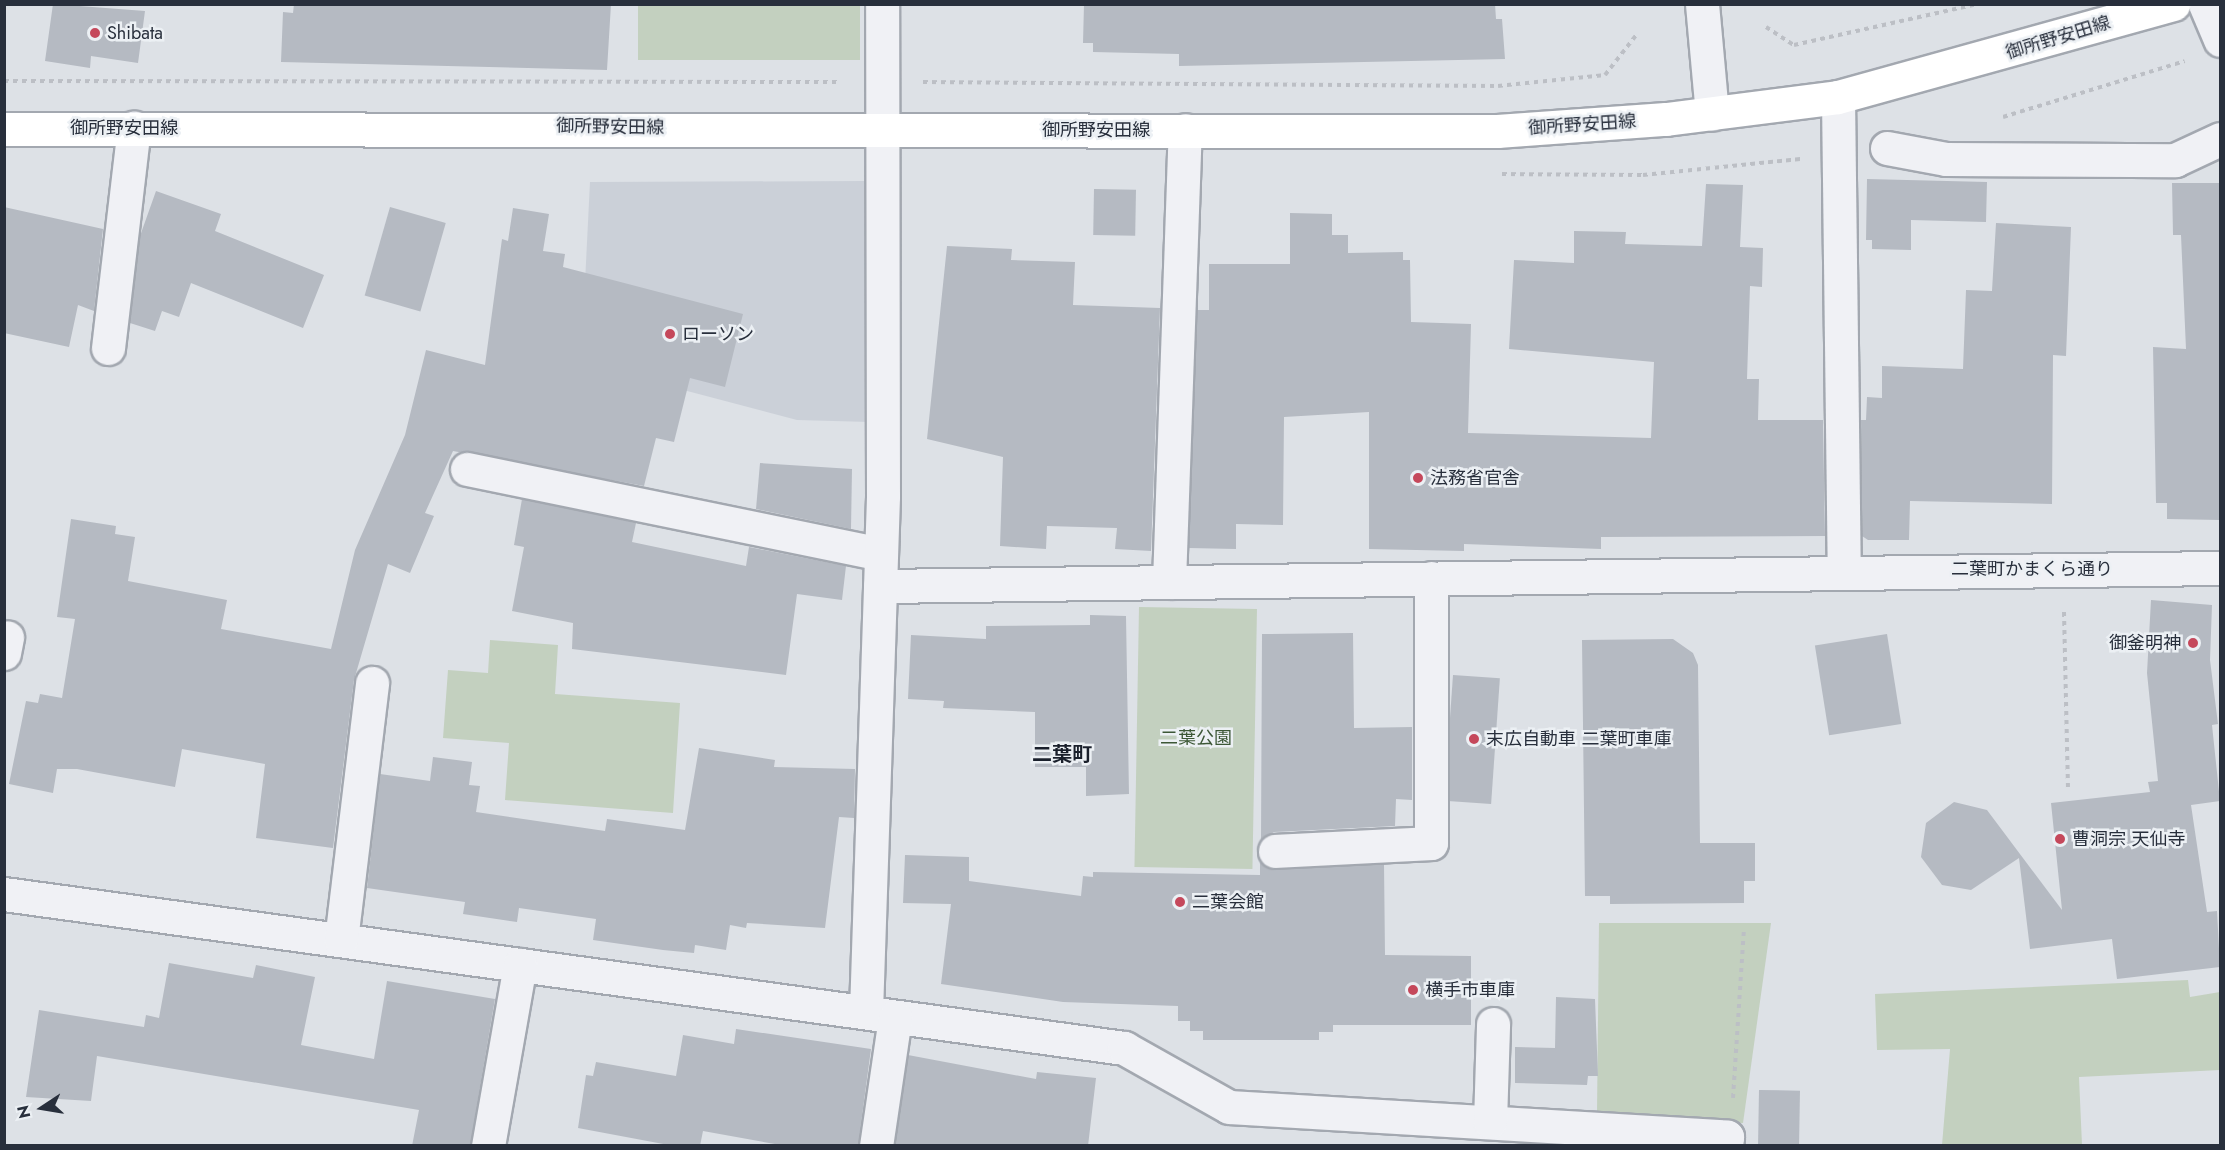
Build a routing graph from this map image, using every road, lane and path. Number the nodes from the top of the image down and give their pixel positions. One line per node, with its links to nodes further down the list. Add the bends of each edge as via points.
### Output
1 (882, 4): 10 (street)
2 (1702, 4): 12 (street)
3 (1978, 4): 6 (path, via 1794,45)
4 (2173, 4): 11 (main road, 御所野安田線)
5 (2205, 4): 8 (street)
6 (1766, 27)
7 (1637, 34): 10 (path, via 1605,75 1498,86)
8 (2209, 48): 13 (path)
9 (4, 81): 10 (path)
10 (882, 82): 16 (street)
11 (1838, 97): 12 (main road, 御所野安田線); 20 (street)
12 (1712, 114): 17 (main road, 御所野安田線, via 1497,131)
13 (1994, 119)
14 (134, 128): 15 (main road, 御所野安田線); 16 (main road, 御所野安田線); 22 (street)
15 (4, 129)
16 (883, 129): 17 (main road, 御所野安田線); 24 (street)
17 (1185, 130): 29 (street)
18 (2220, 140): 19 (street, via 2175,160 1946,159)
19 (1887, 148)
20 (1843, 154): 21 (path); 27 (street)
21 (1643, 175)
22 (108, 348)
23 (467, 469): 24 (street)
24 (880, 554): 30 (street)
25 (2220, 568): 26 (street, 二葉町かまくら通り)
26 (2063, 569): 27 (street, 二葉町かまくら通り); 32 (path)
27 (1844, 571): 28 (street, 二葉町かまくら通り)
28 (1431, 578): 29 (street, 二葉町かまくら通り); 33 (street, via 1431,843)
29 (1169, 582): 30 (street, 二葉町かまくら通り)
30 (880, 586): 38 (street)
31 (372, 683): 36 (street)
32 (2068, 791)
33 (1275, 851)
34 (4, 894): 36 (street)
35 (1744, 930): 41 (path, via 1737,1076)
36 (341, 940): 37 (street)
37 (520, 965): 38 (street); 42 (street)
38 (881, 1015): 40 (street, via 1124,1048 1229,1107); 43 (street)
39 (1493, 1024): 40 (street)
40 (1490, 1122): 41 (street)
41 (1726, 1141)
42 (488, 1146)
43 (876, 1146)

